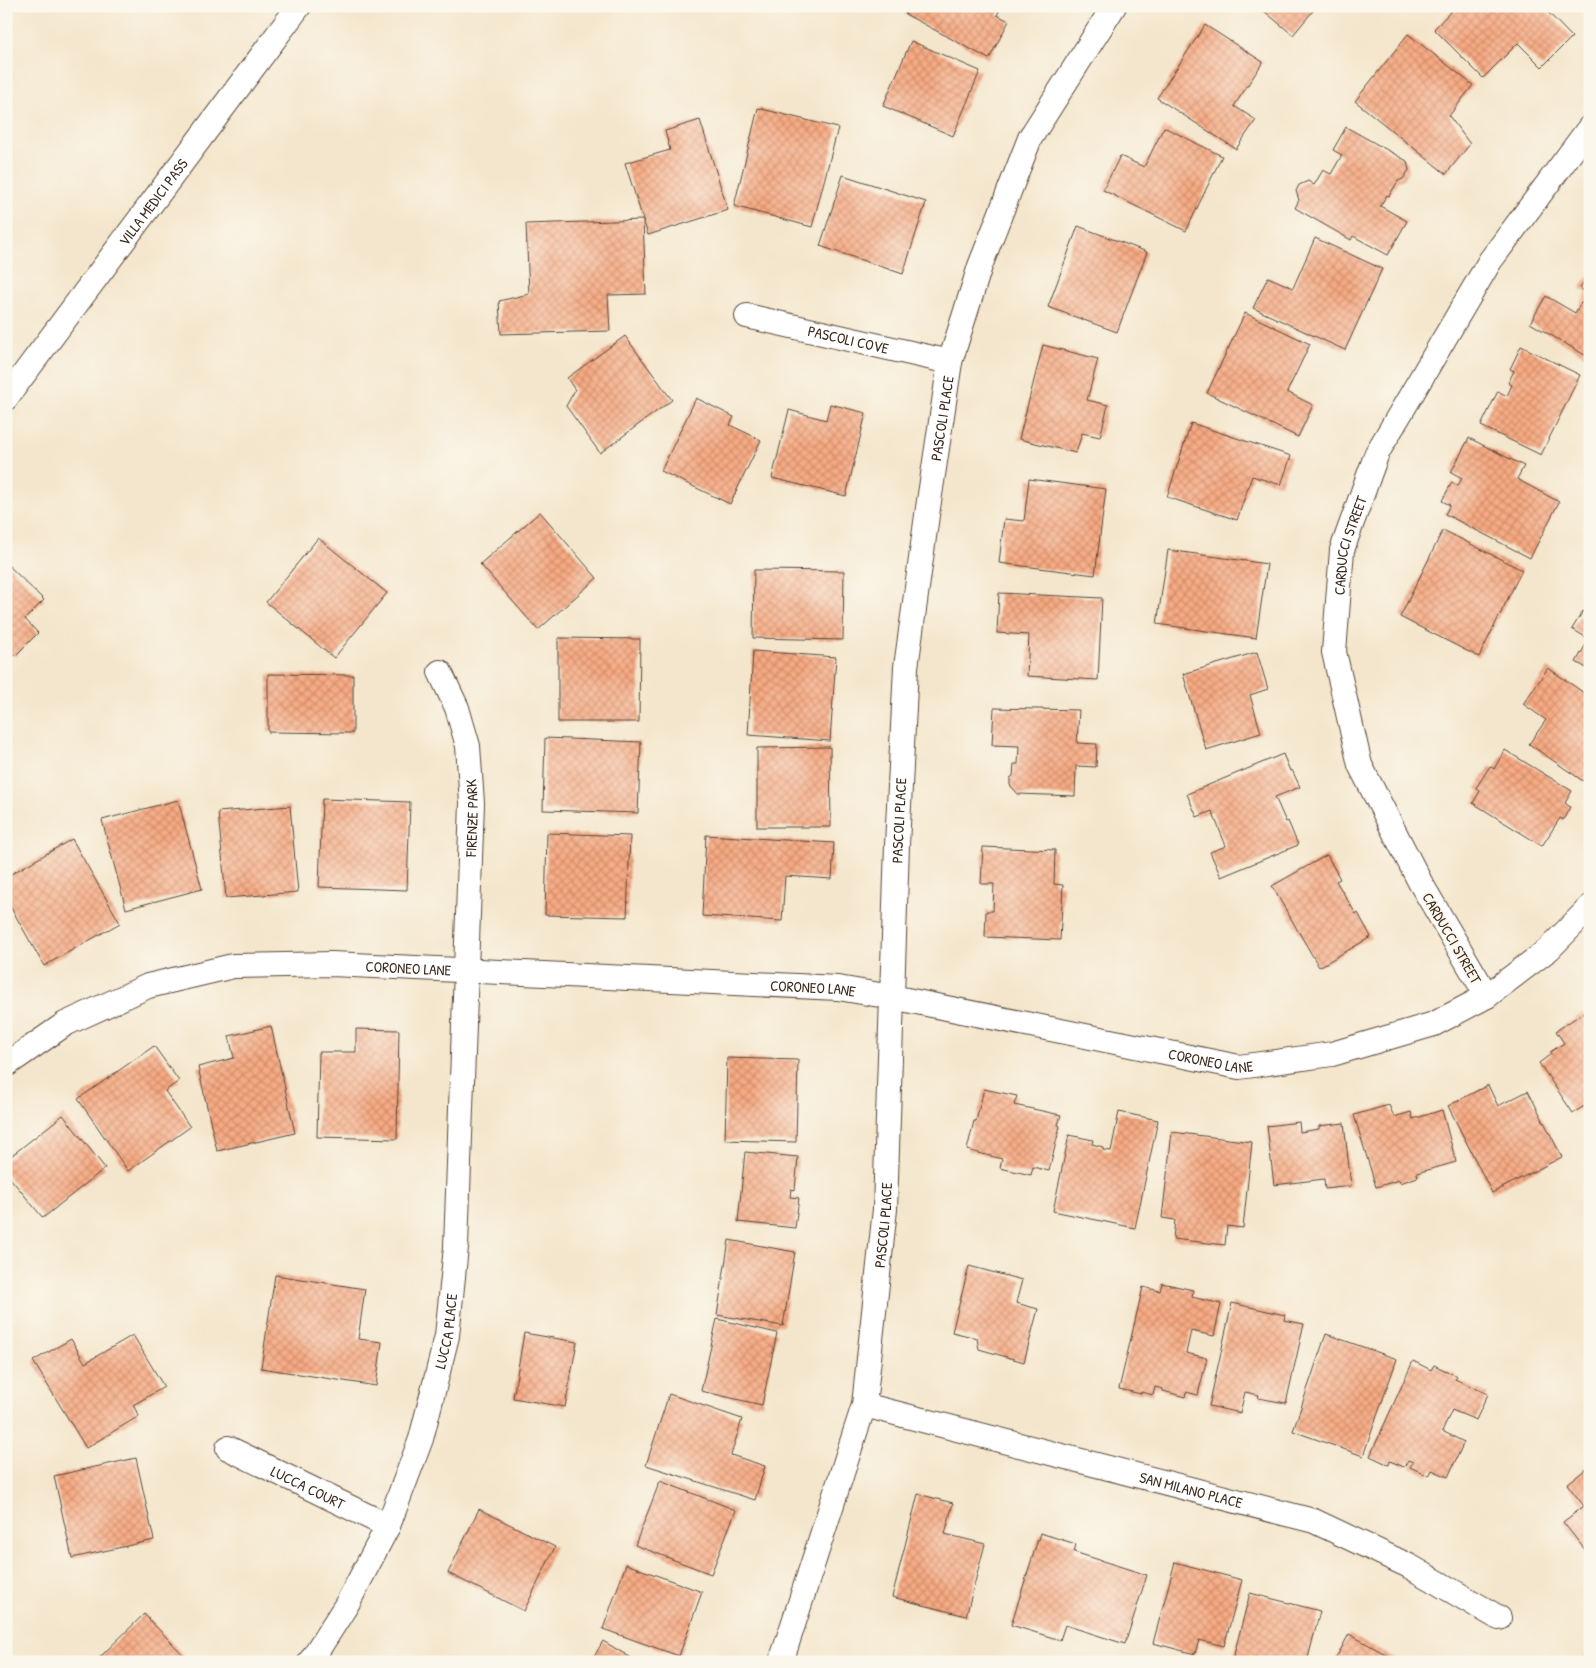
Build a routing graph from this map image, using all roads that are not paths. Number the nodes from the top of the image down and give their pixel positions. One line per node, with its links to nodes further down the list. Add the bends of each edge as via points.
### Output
1 (299, 6): 6 (street, VILLA MEDICI PASS)
2 (1114, 6): 5 (street, PASCOLI PLACE, via 1030,138 980,266)
3 (1590, 127): 10 (street, CARDUCCI STREET, via 1490,261 1377,453 1342,550 1334,652 1360,765 1420,882)
4 (747, 316): 5 (street, PASCOLI COVE)
5 (950, 362): 11 (street, PASCOLI PLACE, via 906,667)
6 (6, 398)
7 (440, 672): 9 (street, FIRENZE PARK, via 457,708 468,746 472,802)
8 (1590, 907): 10 (street, CORONEO LANE, via 1549,949)
9 (467, 970): 11 (street, CORONEO LANE, via 838,988); 12 (street, CORONEO LANE, via 332,964 233,966 148,986 65,1024); 15 (street, LUCCA PLACE, via 456,1247 447,1336 420,1439)
10 (1487, 996): 11 (street, CORONEO LANE, via 1434,1024 1332,1054 1239,1067)
11 (892, 997): 13 (street, PASCOLI PLACE, via 886,1209)
12 (6, 1065)
13 (864, 1405): 16 (street, SAN MILANO PLACE, via 1314,1521 1409,1566); 18 (street, PASCOLI PLACE)
14 (228, 1448): 15 (street, LUCCA COURT)
15 (388, 1526): 17 (street, LUCCA PLACE, via 347,1604)
16 (1499, 1618)
17 (310, 1662)
18 (781, 1662)

